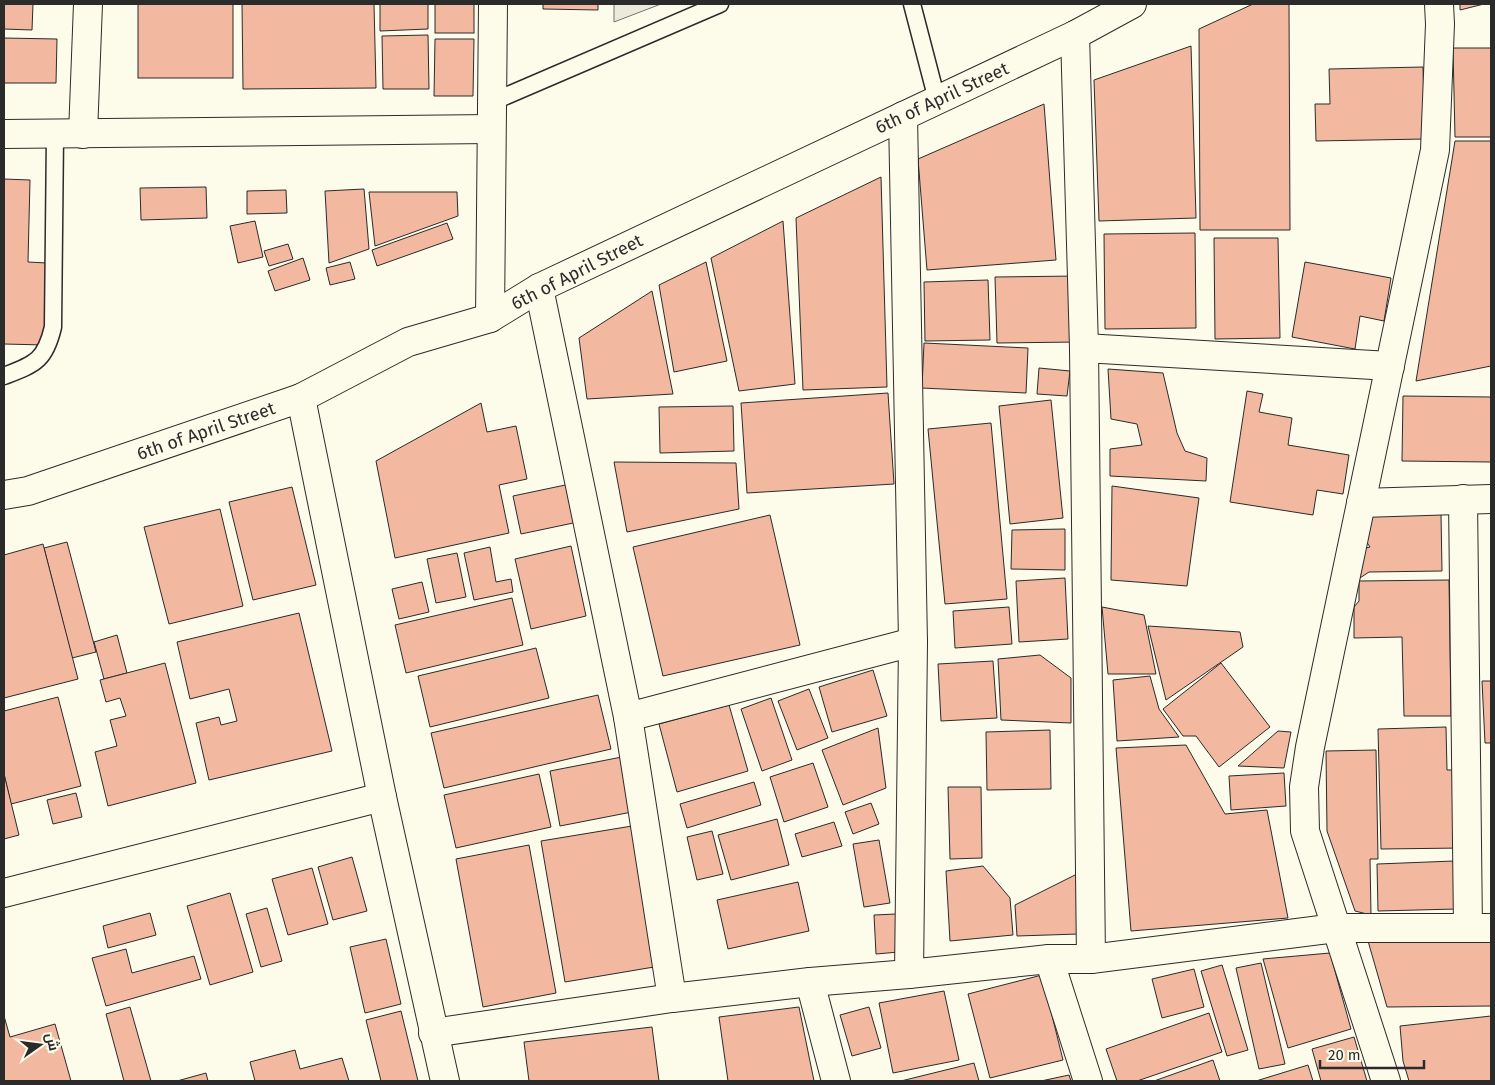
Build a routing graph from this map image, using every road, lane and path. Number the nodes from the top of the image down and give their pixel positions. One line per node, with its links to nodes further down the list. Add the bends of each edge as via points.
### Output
1 (88, 4): 14 (street)
2 (492, 4): 9 (street)
3 (720, 4): 9 (lane)
4 (912, 4): 8 (lane)
5 (1132, 4): 7 (street, 6th of April Street)
6 (1439, 4): 18 (street, via 1436,150)
7 (1076, 35): 8 (street, 6th of April Street); 17 (street)
8 (937, 100): 10 (street, 6th of April Street)
9 (492, 102): 11 (street)
10 (903, 116): 15 (street, 6th of April Street); 25 (street)
11 (491, 129): 14 (street); 16 (street)
12 (4, 134): 13 (street)
13 (55, 134): 14 (street); 19 (lane, via 54,327 42,358)
14 (83, 134)
15 (539, 288): 16 (street, 6th of April Street); 26 (street)
16 (490, 318): 20 (street, 6th of April Street, via 408,342)
17 (1084, 348): 18 (street); 32 (street)
18 (1390, 366): 24 (street)
19 (4, 376)
20 (301, 398): 21 (street, 6th of April Street, via 28,491); 27 (street)
21 (4, 495)
22 (1491, 498): 23 (street)
23 (1462, 500): 24 (street); 30 (street)
24 (1361, 503): 29 (street, via 1304,788 1306,831)
25 (913, 642): 26 (street); 33 (street)
26 (628, 717): 35 (street)
27 (382, 797): 28 (street); 36 (street)
28 (4, 893)
29 (1336, 928): 30 (street); 32 (street); 40 (street)
30 (1480, 928)
31 (1050, 959): 32 (street); 33 (street); 39 (street)
32 (1091, 959)
33 (909, 974): 34 (street)
34 (810, 982): 35 (street); 38 (street)
35 (672, 998): 36 (street)
36 (433, 1033): 37 (street)
37 (445, 1081)
38 (836, 1081)
39 (1088, 1081)
40 (1386, 1081)

